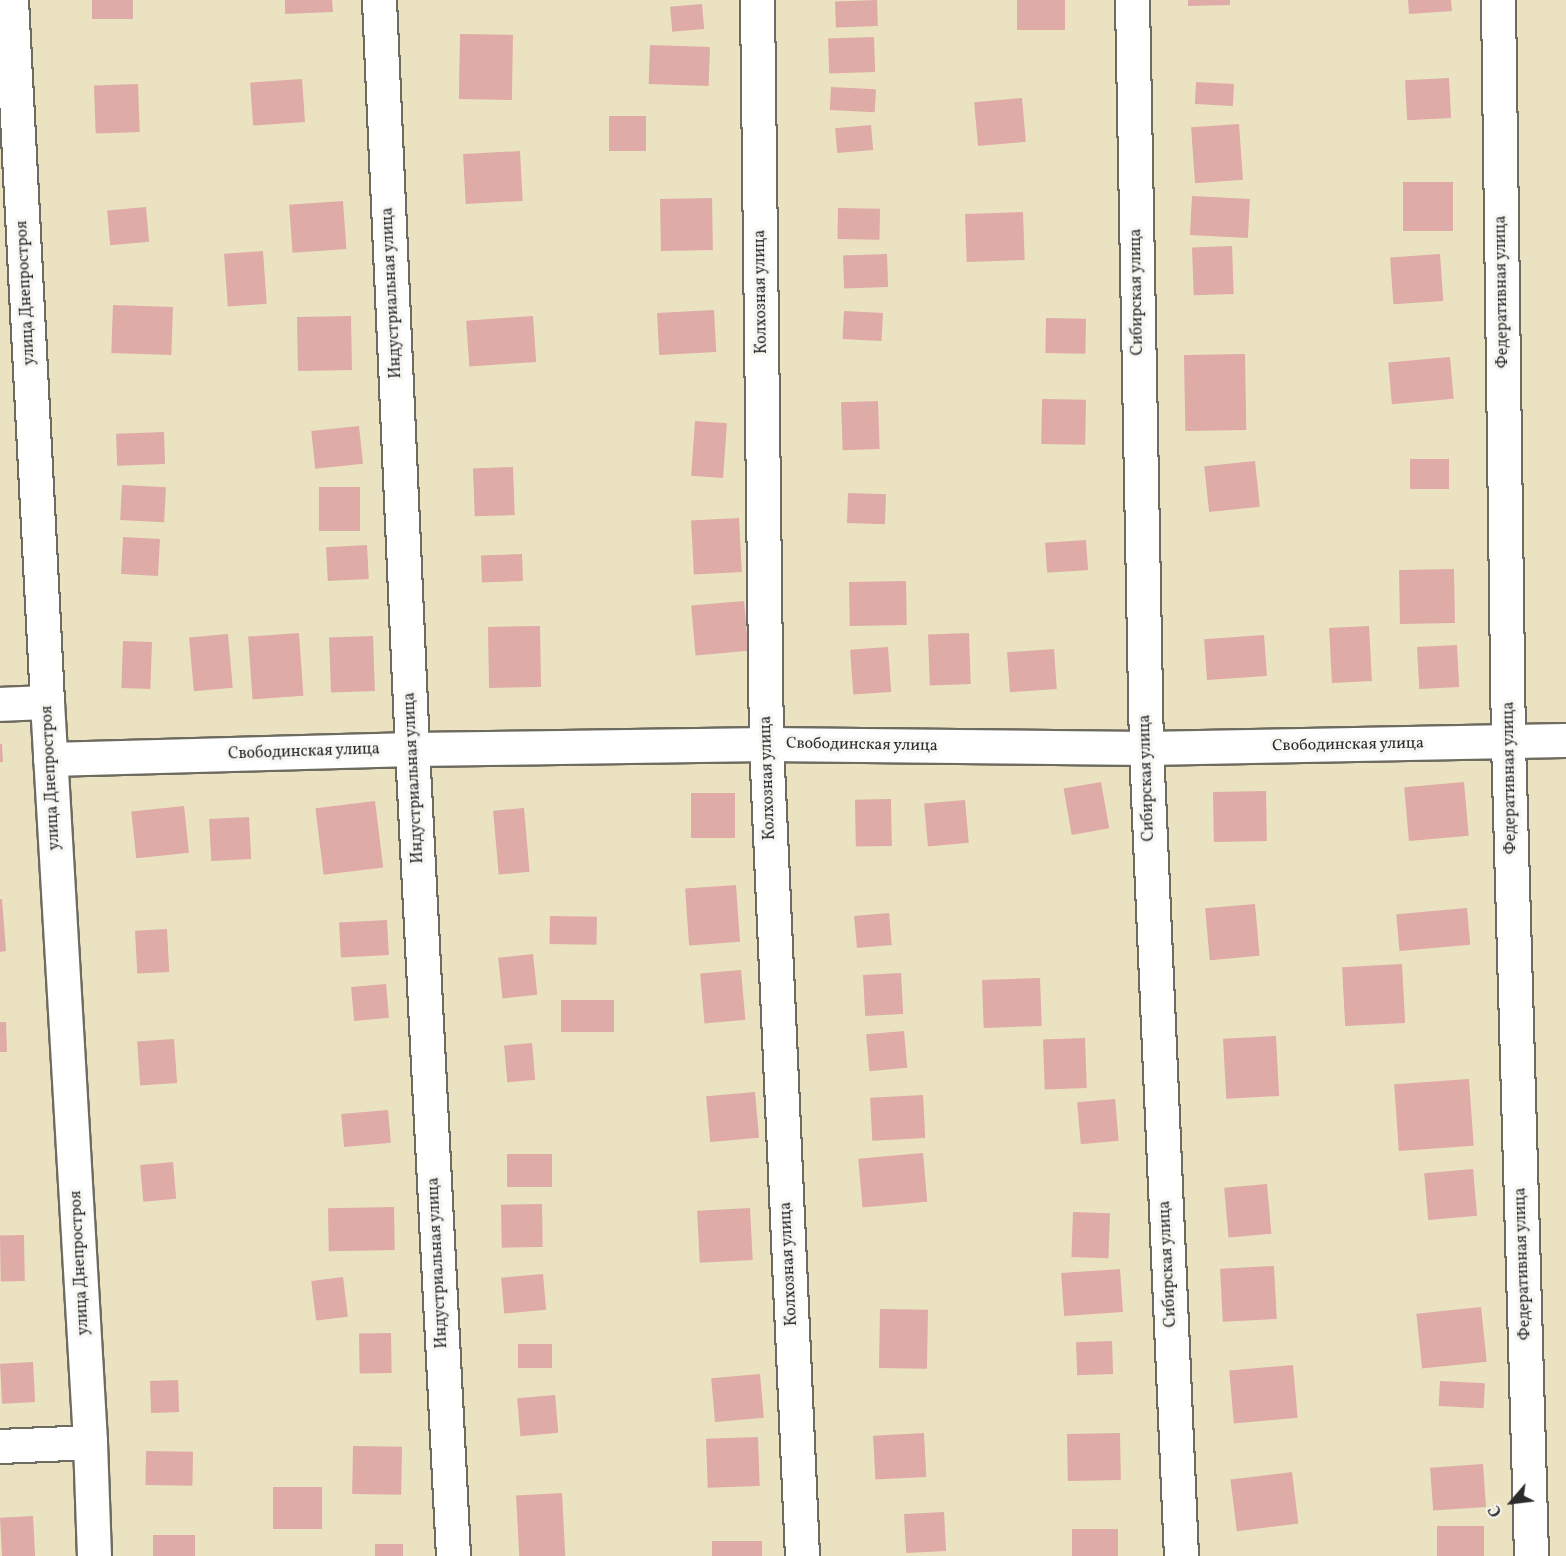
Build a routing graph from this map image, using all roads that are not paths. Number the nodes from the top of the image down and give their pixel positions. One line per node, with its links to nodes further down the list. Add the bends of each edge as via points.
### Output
1 (11, 0): 6 (street, улица Днепростроя)
2 (379, 0): 12 (street, Индустриальная улица)
3 (757, 0): 10 (street, Колхозная улица)
4 (1132, 0): 11 (street, Сибирская улица)
5 (1498, 0): 9 (street, Федеративная улица)
6 (47, 702): 7 (street); 13 (street, улица Днепростроя)
7 (0, 704)
8 (1566, 740): 9 (street, Свободинская улица)
9 (1508, 742): 11 (street, Свободинская улица); 20 (street, Федеративная улица)
10 (766, 744): 11 (street, Свободинская улица); 12 (street, Свободинская улица); 18 (street, Колхозная улица)
11 (1146, 748): 19 (street, Сибирская улица)
12 (412, 749): 13 (street, Свободинская улица); 17 (street, Индустриальная улица)
13 (50, 759): 14 (street, улица Днепростроя)
14 (90, 1442): 15 (street); 16 (street, улица Днепростроя)
15 (0, 1446)
16 (94, 1556)
17 (453, 1556)
18 (802, 1556)
19 (1181, 1556)
20 (1531, 1556)

